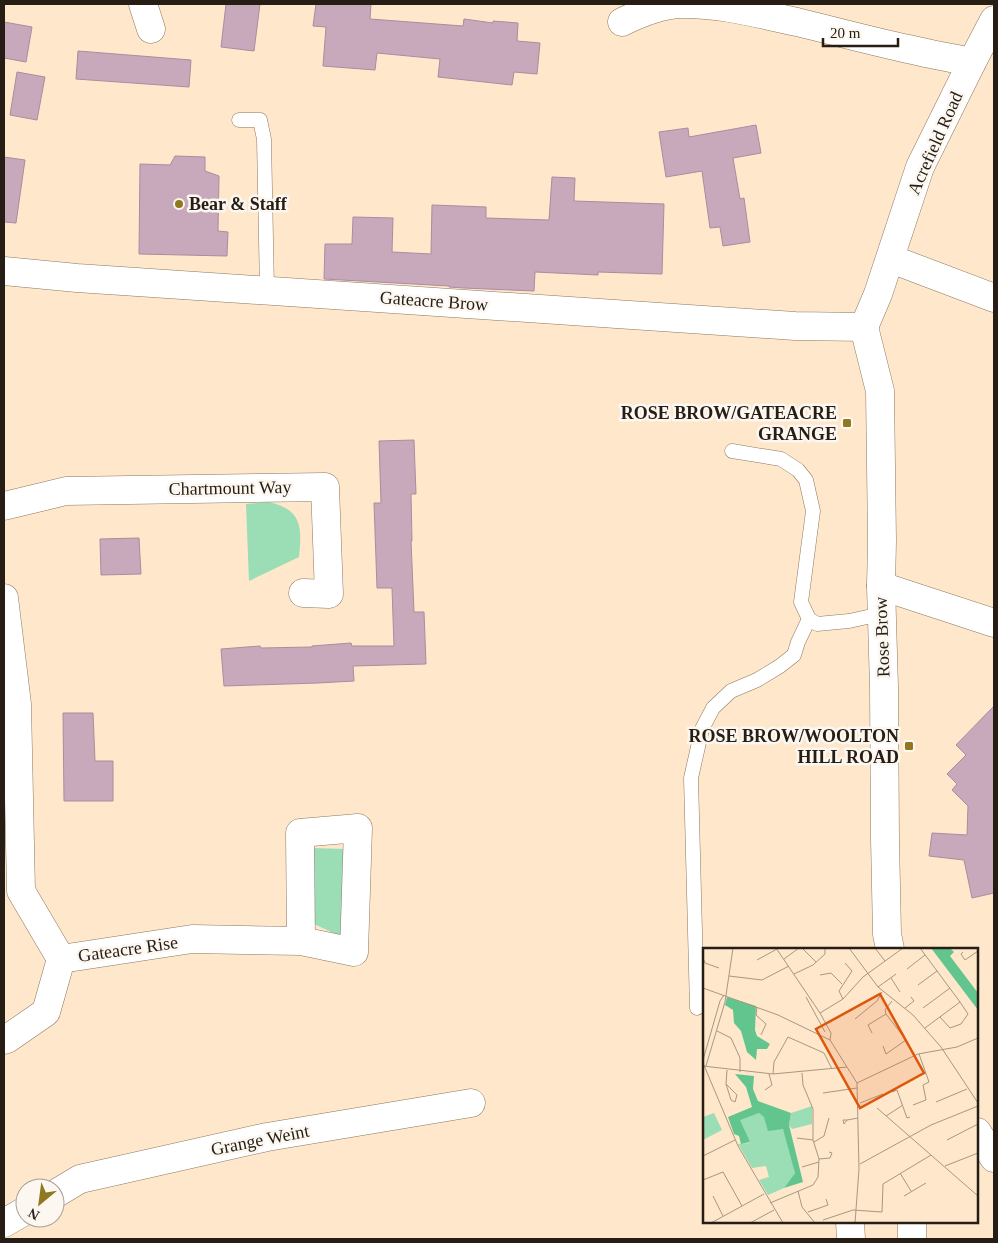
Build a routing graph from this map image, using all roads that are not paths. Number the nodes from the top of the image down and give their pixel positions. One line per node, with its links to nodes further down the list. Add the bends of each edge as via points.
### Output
1 (994, 20): 3 (street, Acrefield Road)
2 (622, 22): 3 (street, via 661,7 707,5 738,9)
3 (972, 62): 5 (street, Acrefield Road, via 920,167)
4 (239, 120): 7 (lane, via 260,120 264,139)
5 (891, 259): 8 (street); 9 (street, Acrefield Road)
6 (4, 271): 7 (street, Gateacre Brow)
7 (267, 290): 9 (street, Gateacre Brow, via 795,326)
8 (994, 298)
9 (864, 326): 12 (street, Rose Brow, via 880,392)
10 (732, 451): 16 (lane, via 781,459 798,470 806,480 813,511 801,602)
11 (4, 506): 13 (street, Chartmount Way, via 66,491 325,487 329,594)
12 (881, 586): 15 (street, Rose Brow); 17 (street)
13 (303, 593)
14 (4, 598): 20 (street, via 17,704 21,891)
15 (881, 614): 16 (lane, via 817,624); 19 (street, Rose Brow)
16 (809, 620): 21 (lane, via 794,655 757,680 732,691 713,708 702,729 691,778)
17 (994, 623)
18 (302, 941): 20 (street, Gateacre Rise, via 192,939)
19 (890, 948)
20 (60, 959): 22 (street, Gateacre Rise, via 46,1012)
21 (697, 1008)
22 (4, 1040)
23 (471, 1103): 26 (street, Grange Weint, via 267,1137 80,1179)
24 (978, 1134): 25 (street)
25 (994, 1158)
26 (65, 1188)
27 (15, 1217): 28 (street)
28 (4, 1223)
29 (850, 1223): 31 (street)
30 (912, 1223): 32 (street)
31 (851, 1239)
32 (912, 1239)

